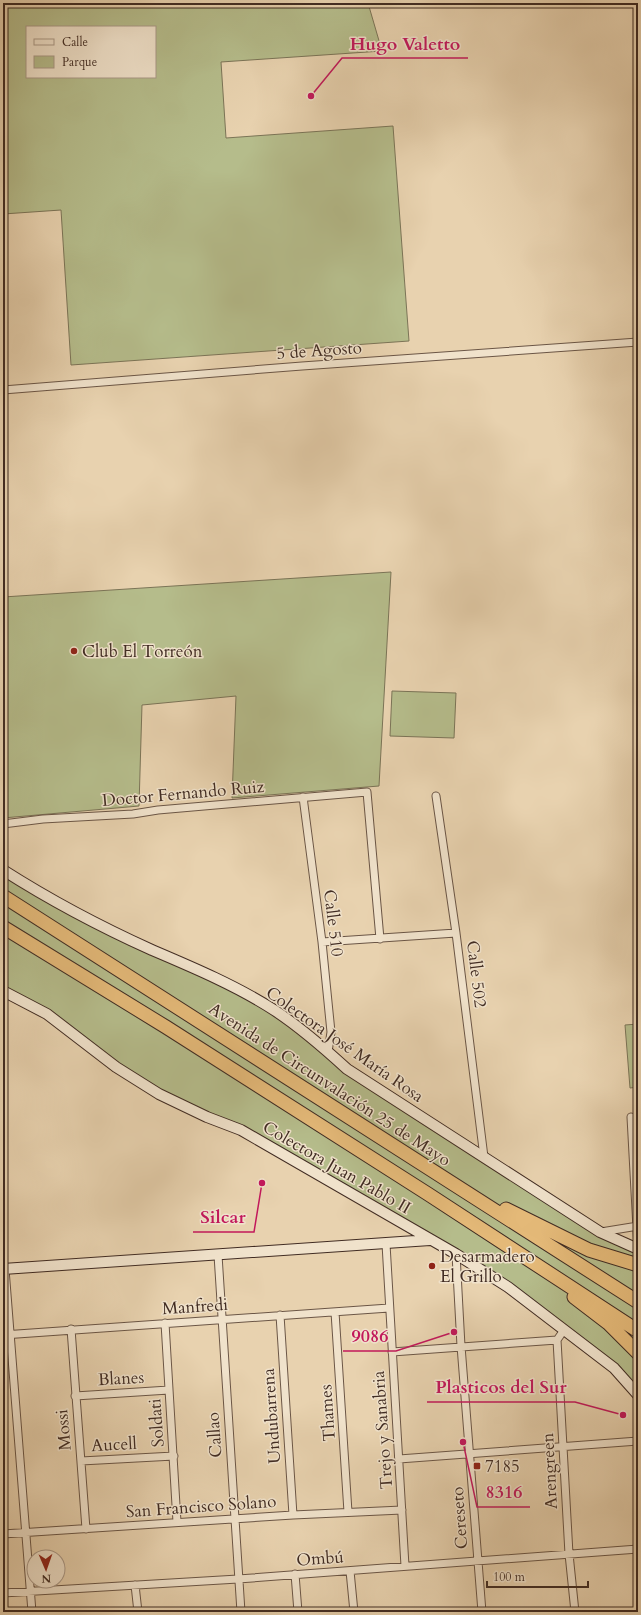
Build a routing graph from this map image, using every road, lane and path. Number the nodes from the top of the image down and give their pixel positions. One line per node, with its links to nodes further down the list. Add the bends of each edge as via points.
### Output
1 (638, 342): 2 (street, 5 de Agosto)
2 (3, 390)
3 (436, 796): 10 (street, Calle 502)
4 (303, 797): 5 (street, Doctor Fernando Ruiz); 12 (street, Doctor Fernando Ruiz, via 367,792); 13 (street, Calle 510)
5 (3, 824)
6 (3, 870): 15 (main road, Colectora José María Rosa, via 108,929 202,971 274,1010)
7 (3, 896): 19 (highway, Avenida de Circunvalación 25 de Mayo)
8 (3, 927): 11 (highway)
9 (3, 931): 11 (highway)
10 (456, 933): 12 (street); 18 (street, Calle 502)
11 (20, 938): 25 (highway, via 166,1027)
12 (380, 939): 13 (street)
13 (322, 942): 15 (street, Calle 510, via 331,1032)
14 (3, 991): 22 (main road, Colectora Juan Pablo II, via 47,1014 116,1067 159,1094 241,1130)
15 (328, 1052): 18 (main road, Colectora José María Rosa, via 347,1069)
16 (631, 1117): 17 (street)
17 (636, 1152): 20 (street)
18 (484, 1157): 21 (main road, Colectora José María Rosa)
19 (478, 1199): 28 (highway, via 514,1212 589,1250); 30 (highway, Avenida de Circunvalación 25 de Mayo)
20 (638, 1226): 21 (street); 24 (street)
21 (600, 1232): 24 (main road, Colectora José María Rosa)
22 (430, 1240): 23 (main road); 26 (main road, Colectora Juan Pablo II)
23 (386, 1244): 27 (main road); 31 (street, Trejo y Sanabria)
24 (638, 1248)
25 (513, 1249): 38 (highway); 44 (highway, via 608,1323)
26 (456, 1254): 37 (main road, Colectora Juan Pablo II, via 508,1287); 42 (street, Cereseto)
27 (218, 1255): 29 (main road); 34 (street, Callao)
28 (638, 1265)
29 (4, 1269): 39 (street)
30 (638, 1302)
31 (389, 1308): 32 (street, Manfredi); 43 (street, Trejo y Sanabria)
32 (334, 1312): 33 (street, Manfredi); 55 (street, Thames)
33 (280, 1315): 34 (street, Manfredi); 56 (street, Undubarrena)
34 (221, 1319): 35 (street, Manfredi); 57 (street, Callao)
35 (165, 1323): 36 (street, Manfredi); 45 (street, Soldati)
36 (71, 1330): 39 (street, Manfredi); 47 (street, Mossi)
37 (564, 1330): 41 (street); 46 (main road, Colectora Juan Pablo II, via 614,1368)
38 (638, 1331)
39 (11, 1334): 40 (street, Manfredi); 60 (street)
40 (3, 1335)
41 (557, 1340): 42 (street); 49 (street, Arengreen)
42 (461, 1346): 43 (street); 50 (street, Cereseto)
43 (392, 1352): 52 (street, Trejo y Sanabria)
44 (638, 1353)
45 (169, 1390): 47 (street, Blanes); 51 (street, Soldati)
46 (638, 1395)
47 (75, 1396): 53 (street, Mossi)
48 (638, 1441): 49 (street)
49 (563, 1447): 50 (street); 63 (street, Arengreen)
50 (469, 1454): 52 (street); 64 (street, Cereseto)
51 (174, 1456): 53 (street, Aucell); 58 (street, Soldati)
52 (399, 1459): 54 (street, Trejo y Sanabria)
53 (80, 1461): 59 (street, Mossi)
54 (402, 1510): 55 (street, San Francisco Solano); 65 (street, Trejo y Sanabria)
55 (348, 1512): 56 (street, San Francisco Solano)
56 (292, 1515): 57 (street, San Francisco Solano)
57 (235, 1519): 58 (street, San Francisco Solano); 68 (street, Callao)
58 (177, 1522): 59 (street, San Francisco Solano)
59 (86, 1529): 60 (street, San Francisco Solano)
60 (25, 1532): 61 (street, San Francisco Solano); 70 (street)
61 (3, 1534)
62 (638, 1549): 63 (street, Ombú)
63 (569, 1554): 64 (street, Ombú); 78 (street, Arengreen)
64 (478, 1560): 65 (street, Ombú); 77 (street, Cereseto)
65 (404, 1566): 66 (street, Ombú)
66 (350, 1570): 67 (street, Ombú); 76 (street)
67 (295, 1574): 68 (street, Ombú); 75 (street)
68 (238, 1579): 69 (street, Ombú); 74 (street, Callao)
69 (135, 1585): 70 (street, Ombú); 73 (street)
70 (29, 1591): 71 (street, Ombú); 72 (street)
71 (3, 1593)
72 (32, 1612)
73 (138, 1612)
74 (241, 1612)
75 (298, 1612)
76 (354, 1612)
77 (482, 1612)
78 (575, 1612)

